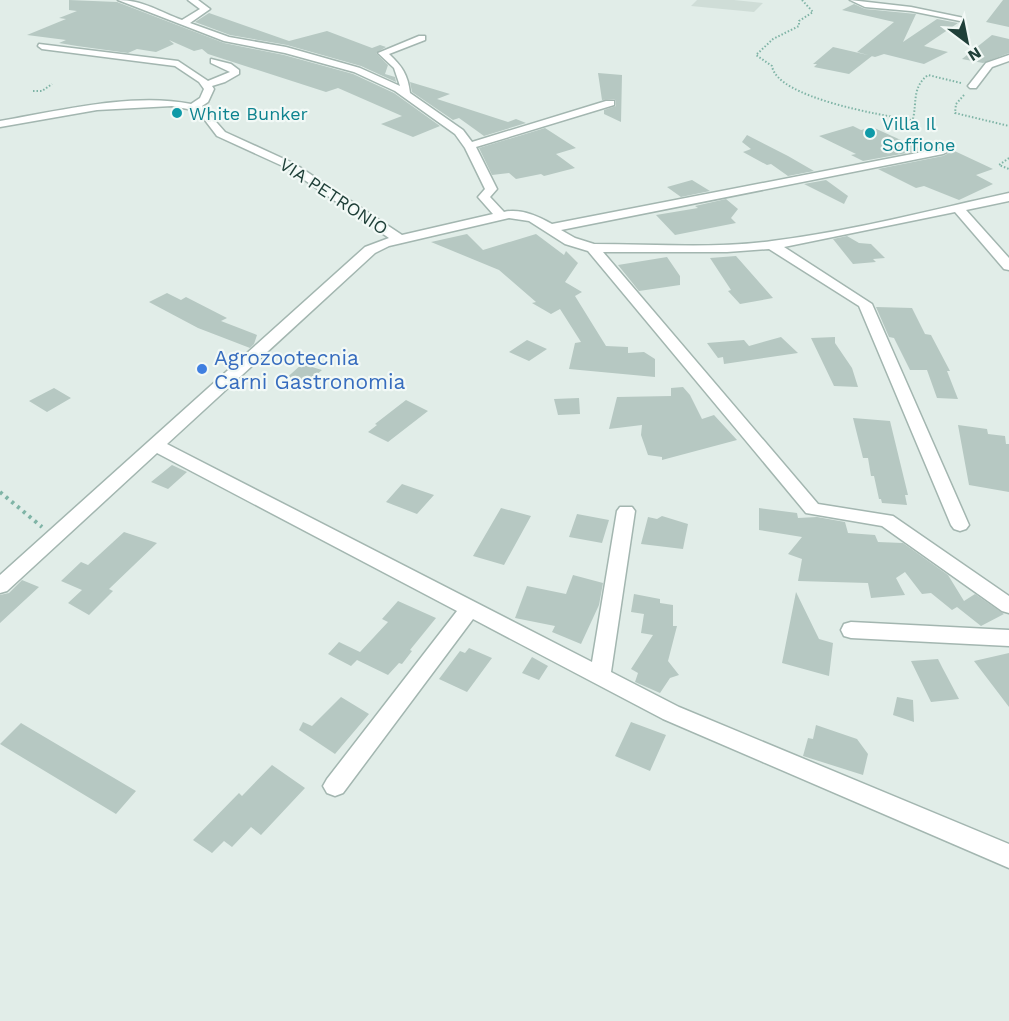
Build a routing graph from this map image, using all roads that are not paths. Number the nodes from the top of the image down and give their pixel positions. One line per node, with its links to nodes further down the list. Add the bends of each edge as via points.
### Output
1 (122, 0): 5 (street)
2 (160, 0): 5 (street)
3 (192, 0): 7 (street, via 206,9)
4 (854, 0): 6 (street, via 865,5)
5 (145, 6): 7 (street)
6 (960, 18)
7 (185, 22): 16 (street, via 227,39 357,70)
8 (422, 38): 16 (street, via 383,53 398,67)
9 (42, 46): 14 (street, via 172,62)
10 (1009, 58): 12 (street)
11 (214, 61): 14 (street, via 236,72)
12 (989, 65): 13 (street); 15 (street)
13 (1009, 69)
14 (207, 84): 18 (street, via 208,96)
15 (973, 86)
16 (405, 93): 22 (street, via 459,132)
17 (610, 104): 22 (street)
18 (195, 106): 19 (street, via 163,103); 28 (street, VIA PETRONIO, via 230,140 291,166)
19 (97, 107): 20 (street, via 103,114); 21 (street)
20 (122, 116)
21 (0, 124)
22 (469, 146): 26 (street, via 491,189 484,197)
23 (943, 150): 27 (street)
24 (1009, 197): 25 (street)
25 (957, 207): 29 (street); 31 (street)
26 (501, 216): 27 (street, via 521,214); 28 (street)
27 (551, 228): 30 (street, via 570,241)
28 (399, 240): 32 (street, via 370,250)
29 (772, 244): 30 (street); 34 (street, via 865,304)
30 (593, 248): 36 (street, via 812,509 887,520)
31 (1009, 266)
32 (155, 445): 35 (street); 37 (street)
33 (626, 511): 40 (street)
34 (960, 525)
35 (0, 586)
36 (1009, 606)
37 (470, 609): 40 (street); 41 (street)
38 (851, 630): 39 (street)
39 (1009, 638)
40 (600, 676): 42 (street, via 671,713)
41 (335, 786)
42 (1009, 856)

